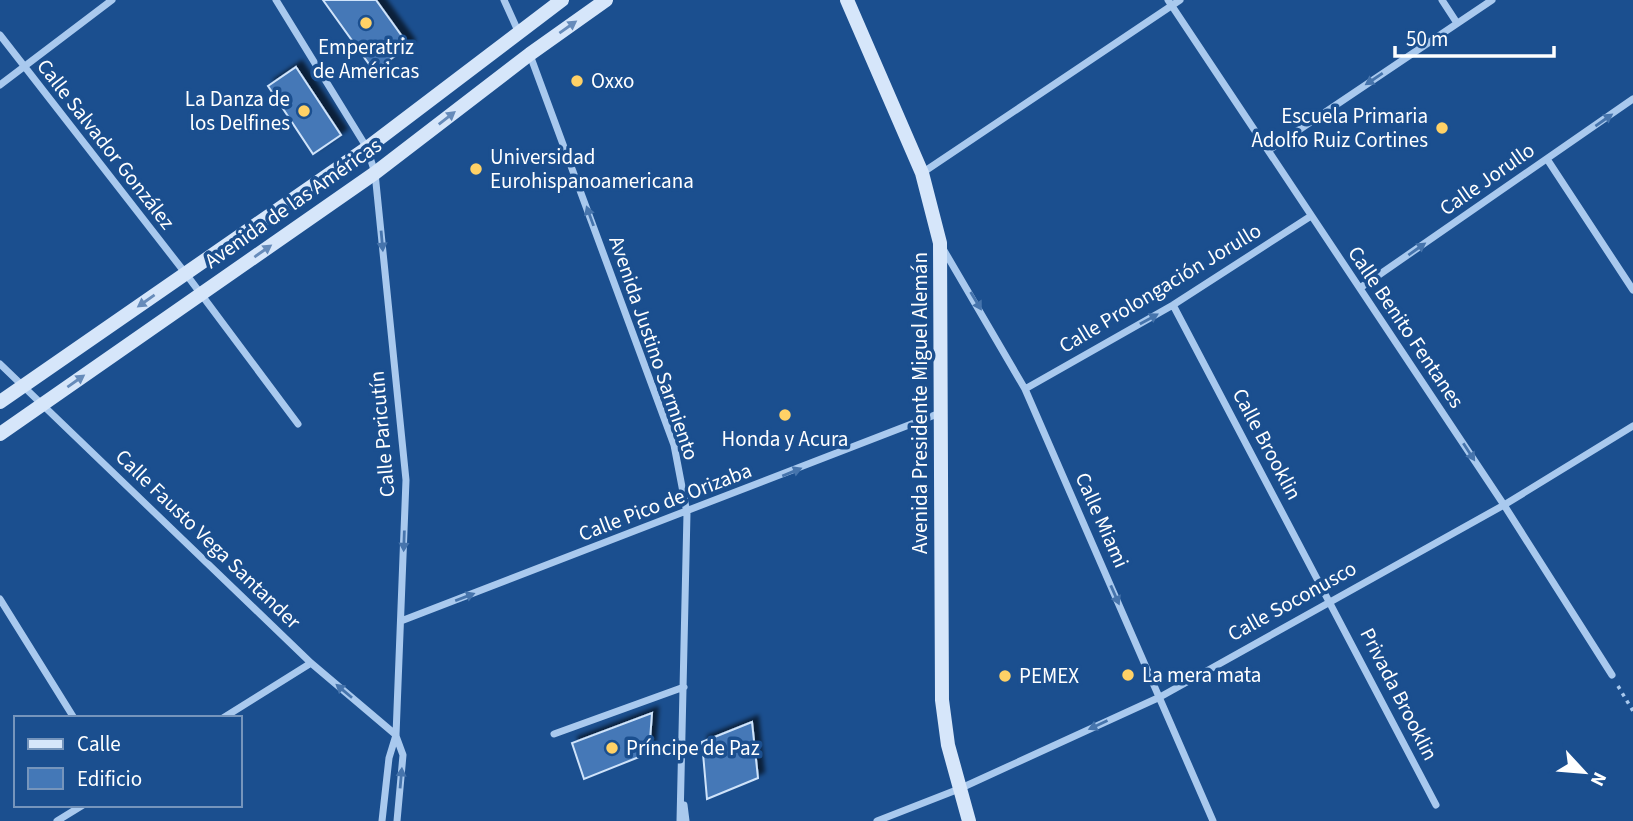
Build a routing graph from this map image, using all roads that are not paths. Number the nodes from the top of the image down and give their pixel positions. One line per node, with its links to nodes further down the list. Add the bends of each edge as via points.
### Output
1 (112, 0): 15 (street)
2 (276, 0): 18 (street, Calle Paricutín)
3 (504, 0): 12 (street)
4 (562, 0): 12 (main road, Avenida de las Américas)
5 (606, 0): 14 (main road, Avenida de las Américas, one-way to 5)
6 (847, 0): 22 (main road, Avenida Presidente Miguel Alemán)
7 (1180, 0): 10 (street)
8 (1441, 0): 11 (street)
9 (1492, 0): 11 (street)
10 (1169, 3): 19 (street, Calle Benito Fentanes); 22 (street)
11 (1457, 23): 19 (street, one-way to 19)
12 (519, 31): 18 (main road, Avenida de las Américas)
13 (0, 35): 15 (street, Calle Salvador González)
14 (530, 54): 21 (main road, Avenida de las Américas, one-way to 14); 40 (street, Avenida Justino Sarmiento, one-way to 14, via 674,445)
15 (24, 68): 16 (street); 25 (street, Calle Salvador González)
16 (0, 85)
17 (1633, 99): 20 (street, Calle Jorullo, one-way to 17)
18 (367, 148): 21 (street, Calle Paricutín); 25 (main road, Avenida de las Américas)
19 (1269, 150): 23 (street, Calle Benito Fentanes)
20 (1547, 159): 26 (street, Calle Jorullo, one-way to 20); 27 (street)
21 (375, 173): 28 (main road, Avenida de las Américas, one-way to 21); 43 (street, Calle Paricutín, one-way to 43, via 406,480)
22 (922, 173): 24 (main road, Avenida Presidente Miguel Alemán)
23 (1311, 216): 26 (street, Calle Benito Fentanes); 29 (street, Calle Prolongación Jorullo)
24 (940, 243): 32 (street, Calle Miami, one-way to 32); 35 (main road, Avenida Presidente Miguel Alemán)
25 (186, 274): 28 (street, Calle Salvador González); 31 (main road, Avenida de las Américas, one-way to 31)
26 (1360, 288): 39 (street, Calle Benito Fentanes, one-way to 39)
27 (1633, 290)
28 (200, 295): 34 (main road, Avenida de las Américas, one-way to 28); 36 (street, Calle Salvador González)
29 (1173, 305): 32 (street, Calle Prolongación Jorullo, one-way to 29); 42 (street, Calle Brooklin)
30 (0, 364): 31 (street, Calle Fausto Vega Santander)
31 (24, 386): 33 (main road, Avenida de las Américas); 34 (street, Calle Fausto Vega Santander)
32 (1025, 389): 47 (street, Calle Miami, one-way to 47)
33 (0, 402)
34 (43, 404): 38 (main road, Avenida de las Américas); 44 (street, Calle Fausto Vega Santander)
35 (940, 414): 40 (street, Calle Pico de Orizaba, one-way to 35); 52 (main road, Avenida Presidente Miguel Alemán, via 942,700)
36 (298, 424)
37 (1633, 426): 39 (street, Calle Soconusco)
38 (0, 435)
39 (1504, 505): 42 (street, Calle Soconusco); 45 (street, Calle Benito Fentanes)
40 (688, 513): 43 (street, Calle Pico de Orizaba, one-way to 40); 46 (street, Avenida Justino Sarmiento)
41 (0, 599): 48 (street)
42 (1330, 599): 47 (street, Calle Soconusco); 54 (street, Privada Brooklin)
43 (401, 621): 51 (street, Calle Paricutín)
44 (311, 663): 49 (street); 51 (street, Calle Fausto Vega Santander, one-way to 44)
45 (1612, 675)
46 (684, 687): 50 (street); 53 (street, Avenida Justino Sarmiento)
47 (1160, 696): 52 (street, Calle Soconusco, one-way to 52); 63 (street, Calle Miami)
48 (73, 716)
49 (226, 716)
50 (555, 734)
51 (396, 735): 57 (street, Calle Paricutín); 58 (street, Calle Paricutín, one-way to 51, via 403,755)
52 (959, 789): 61 (street, Calle Soconusco); 62 (main road, Avenida Presidente Miguel Alemán)
53 (682, 791): 59 (street, Avenida Justino Sarmiento); 60 (street, Avenida Justino Sarmiento)
54 (1436, 805)
55 (80, 807): 56 (street)
56 (57, 821)
57 (382, 821)
58 (397, 821)
59 (680, 821)
60 (686, 821)
61 (877, 821)
62 (969, 821)
63 (1213, 821)

